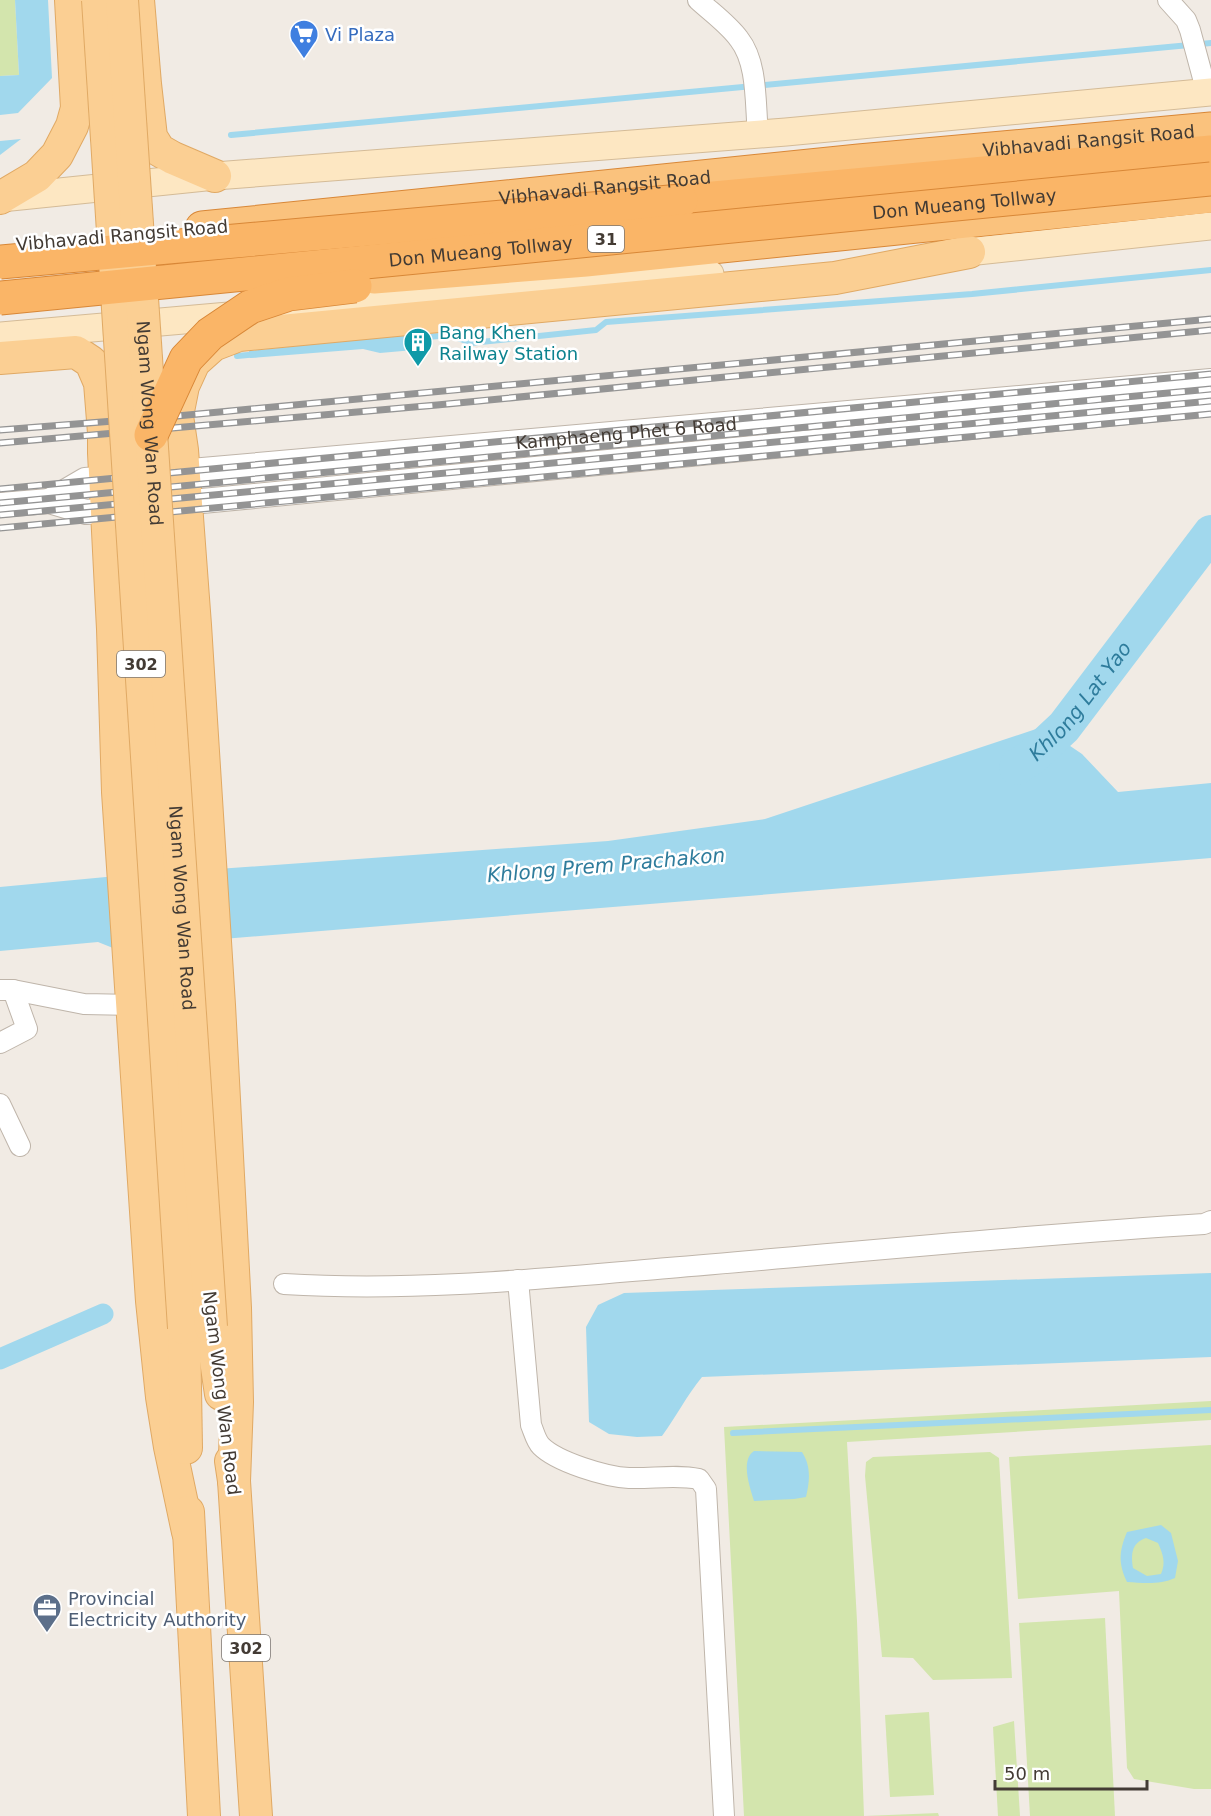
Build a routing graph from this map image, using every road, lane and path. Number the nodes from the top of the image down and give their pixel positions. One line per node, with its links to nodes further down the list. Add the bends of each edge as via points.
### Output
1 (71, 0): 9 (main road)
2 (98, 0): 44 (main road, Ngam Wong Wan Road / 302, bridge)
3 (122, 0): 27 (main road, Ngam Wong Wan Road / 302, bridge)
4 (138, 0): 7 (main road)
5 (698, 0): 11 (street, via 738,37 749,57)
6 (1168, 0): 8 (street, via 1186,20)
7 (145, 84): 9 (main road, via 137,106 121,124 100,128); 13 (main road, via 151,137 159,150)
8 (1209, 93): 11 (main road, Vibhavadi Rangsit Road)
9 (77, 108): 16 (main road, via 57,155 37,176)
10 (1211, 129): 18 (highway, Vibhavadi Rangsit Road)
11 (758, 134): 13 (main road, Vibhavadi Rangsit Road)
12 (1211, 152): 20 (highway, Don Mueang Tollway / 31, bridge)
13 (215, 176): 16 (main road, Vibhavadi Rangsit Road)
14 (1211, 179): 21 (highway, Don Mueang Tollway / 31, bridge); 27 (highway, bridge, via 863,231 289,294 250,307 210,334 186,359)
15 (1211, 196): 22 (highway, 31, via 586,260)
16 (0, 198)
17 (1211, 226): 19 (main road)
18 (0, 247)
19 (969, 252): 23 (main road); 28 (main road, via 835,278 239,334 213,345 194,362 183,386 177,416)
20 (0, 262)
21 (0, 298)
22 (0, 309)
23 (0, 336)
24 (0, 358): 29 (main road, via 76,352 91,362 100,383)
25 (1211, 381): 28 (street, Kamphaeng Phet 6 Road)
26 (1211, 404): 31 (street, Kamphaeng Phet 6 Road)
27 (151, 435): 44 (main road, Ngam Wong Wan Road / 302, bridge)
28 (183, 471): 29 (street, Kamphaeng Phet 6 Road); 31 (main road)
29 (105, 479): 30 (street, Kamphaeng Phet 6 Road, via 85,480); 33 (main road)
30 (49, 501): 32 (street, Kamphaeng Phet 6 Road); 33 (street, Kamphaeng Phet 6 Road, via 86,512)
31 (186, 503): 33 (street, Kamphaeng Phet 6 Road); 34 (main road)
32 (0, 505)
33 (107, 510): 35 (main road)
34 (195, 626): 35 (main road, via 185,589 174,580 129,582 124,586); 45 (main road, via 236,1320)
35 (113, 629): 37 (main road, via 118,792)
36 (7, 990): 37 (street, via 84,1004); 38 (street, via 27,1029)
37 (134, 1005): 46 (main road, via 156,1342 170,1447)
38 (0, 1043)
39 (0, 1104): 40 (street)
40 (20, 1146)
41 (1211, 1221): 42 (street)
42 (518, 1280): 43 (street, via 336,1288); 49 (street, via 531,1425 539,1444 554,1457 589,1470 626,1478 688,1476 699,1479 706,1489)
43 (284, 1284)
44 (198, 1328): 45 (main road, Ngam Wong Wan Road / 302); 46 (main road, Ngam Wong Wan Road / 302)
45 (234, 1481): 48 (main road, Ngam Wong Wan Road / 302)
46 (188, 1532): 47 (main road, Ngam Wong Wan Road / 302)
47 (204, 1816)
48 (256, 1816)
49 (724, 1816)

